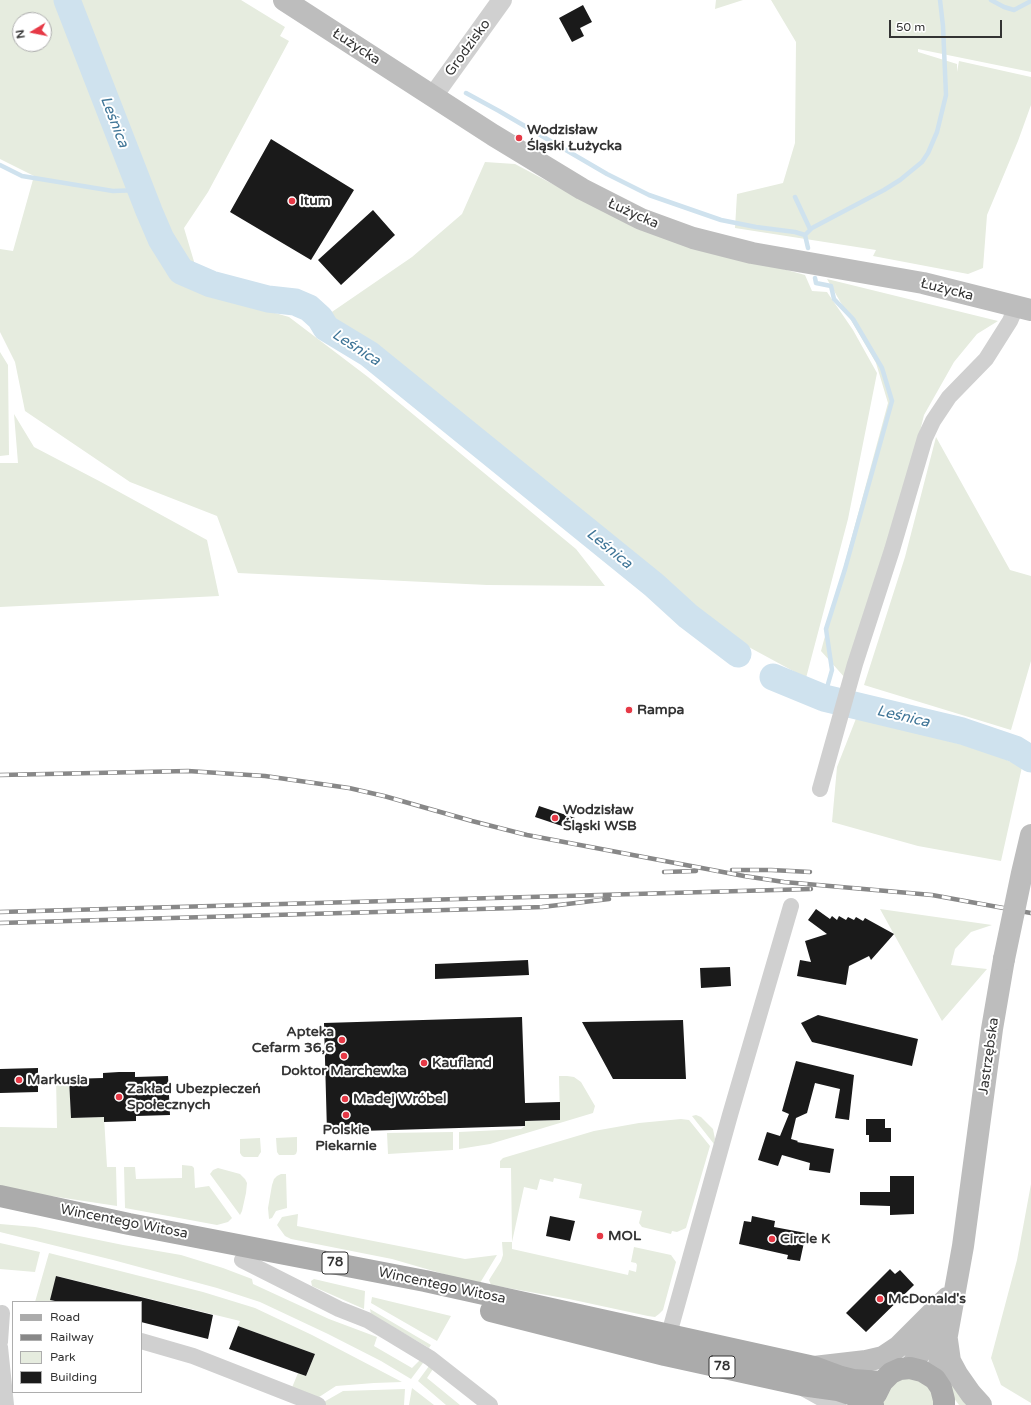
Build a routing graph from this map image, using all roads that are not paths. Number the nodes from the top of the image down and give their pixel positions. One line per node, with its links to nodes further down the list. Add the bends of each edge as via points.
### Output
1 (284, 0): 3 (main road, Łużycka)
2 (502, 0): 3 (street, Grodzisko)
3 (433, 96): 4 (main road, Łużycka, via 582,189 642,219 693,238 752,253 923,283)
4 (1024, 308): 5 (street, via 1010,321 986,359 949,397 925,438 855,664)
5 (820, 789)
6 (1031, 835): 11 (main road, Jastrzębska, bridge, via 1004,958 964,1238)
7 (792, 906): 13 (street)
8 (0, 1196): 13 (main road, Wincentego Witosa / 78, via 129,1224 425,1281)
9 (0, 1210): 10 (main road, Wincentego Witosa / 78)
10 (242, 1260): 22 (main road, Wincentego Witosa / 78, via 466,1305 665,1355); 26 (street, via 366,1320 430,1358)
11 (952, 1288): 14 (main road, Jastrzębska); 18 (main road, via 898,1347 883,1357); 19 (main road, Jastrzębska, via 933,1329)
12 (5, 1314): 16 (street)
13 (669, 1334): 18 (main road, Wincentego Witosa / 78)
14 (947, 1335): 20 (main road, Jastrzębska); 29 (main road, via 950,1361 963,1384)
15 (142, 1341): 25 (street, via 193,1356)
16 (0, 1342)
17 (0, 1347): 24 (street)
18 (814, 1367): 21 (main road, Wincentego Witosa / 78, via 847,1379)
19 (910, 1368): 20 (main road, via 922,1371); 21 (main road, via 895,1371)
20 (935, 1379): 23 (main road)
21 (882, 1382): 28 (main road, 78, via 876,1393)
22 (802, 1385): 27 (street); 28 (main road, Wincentego Witosa / 78, via 838,1390)
23 (946, 1403)
24 (6, 1405)
25 (318, 1405)
26 (490, 1405)
27 (836, 1405)
28 (874, 1405)
29 (981, 1405)

